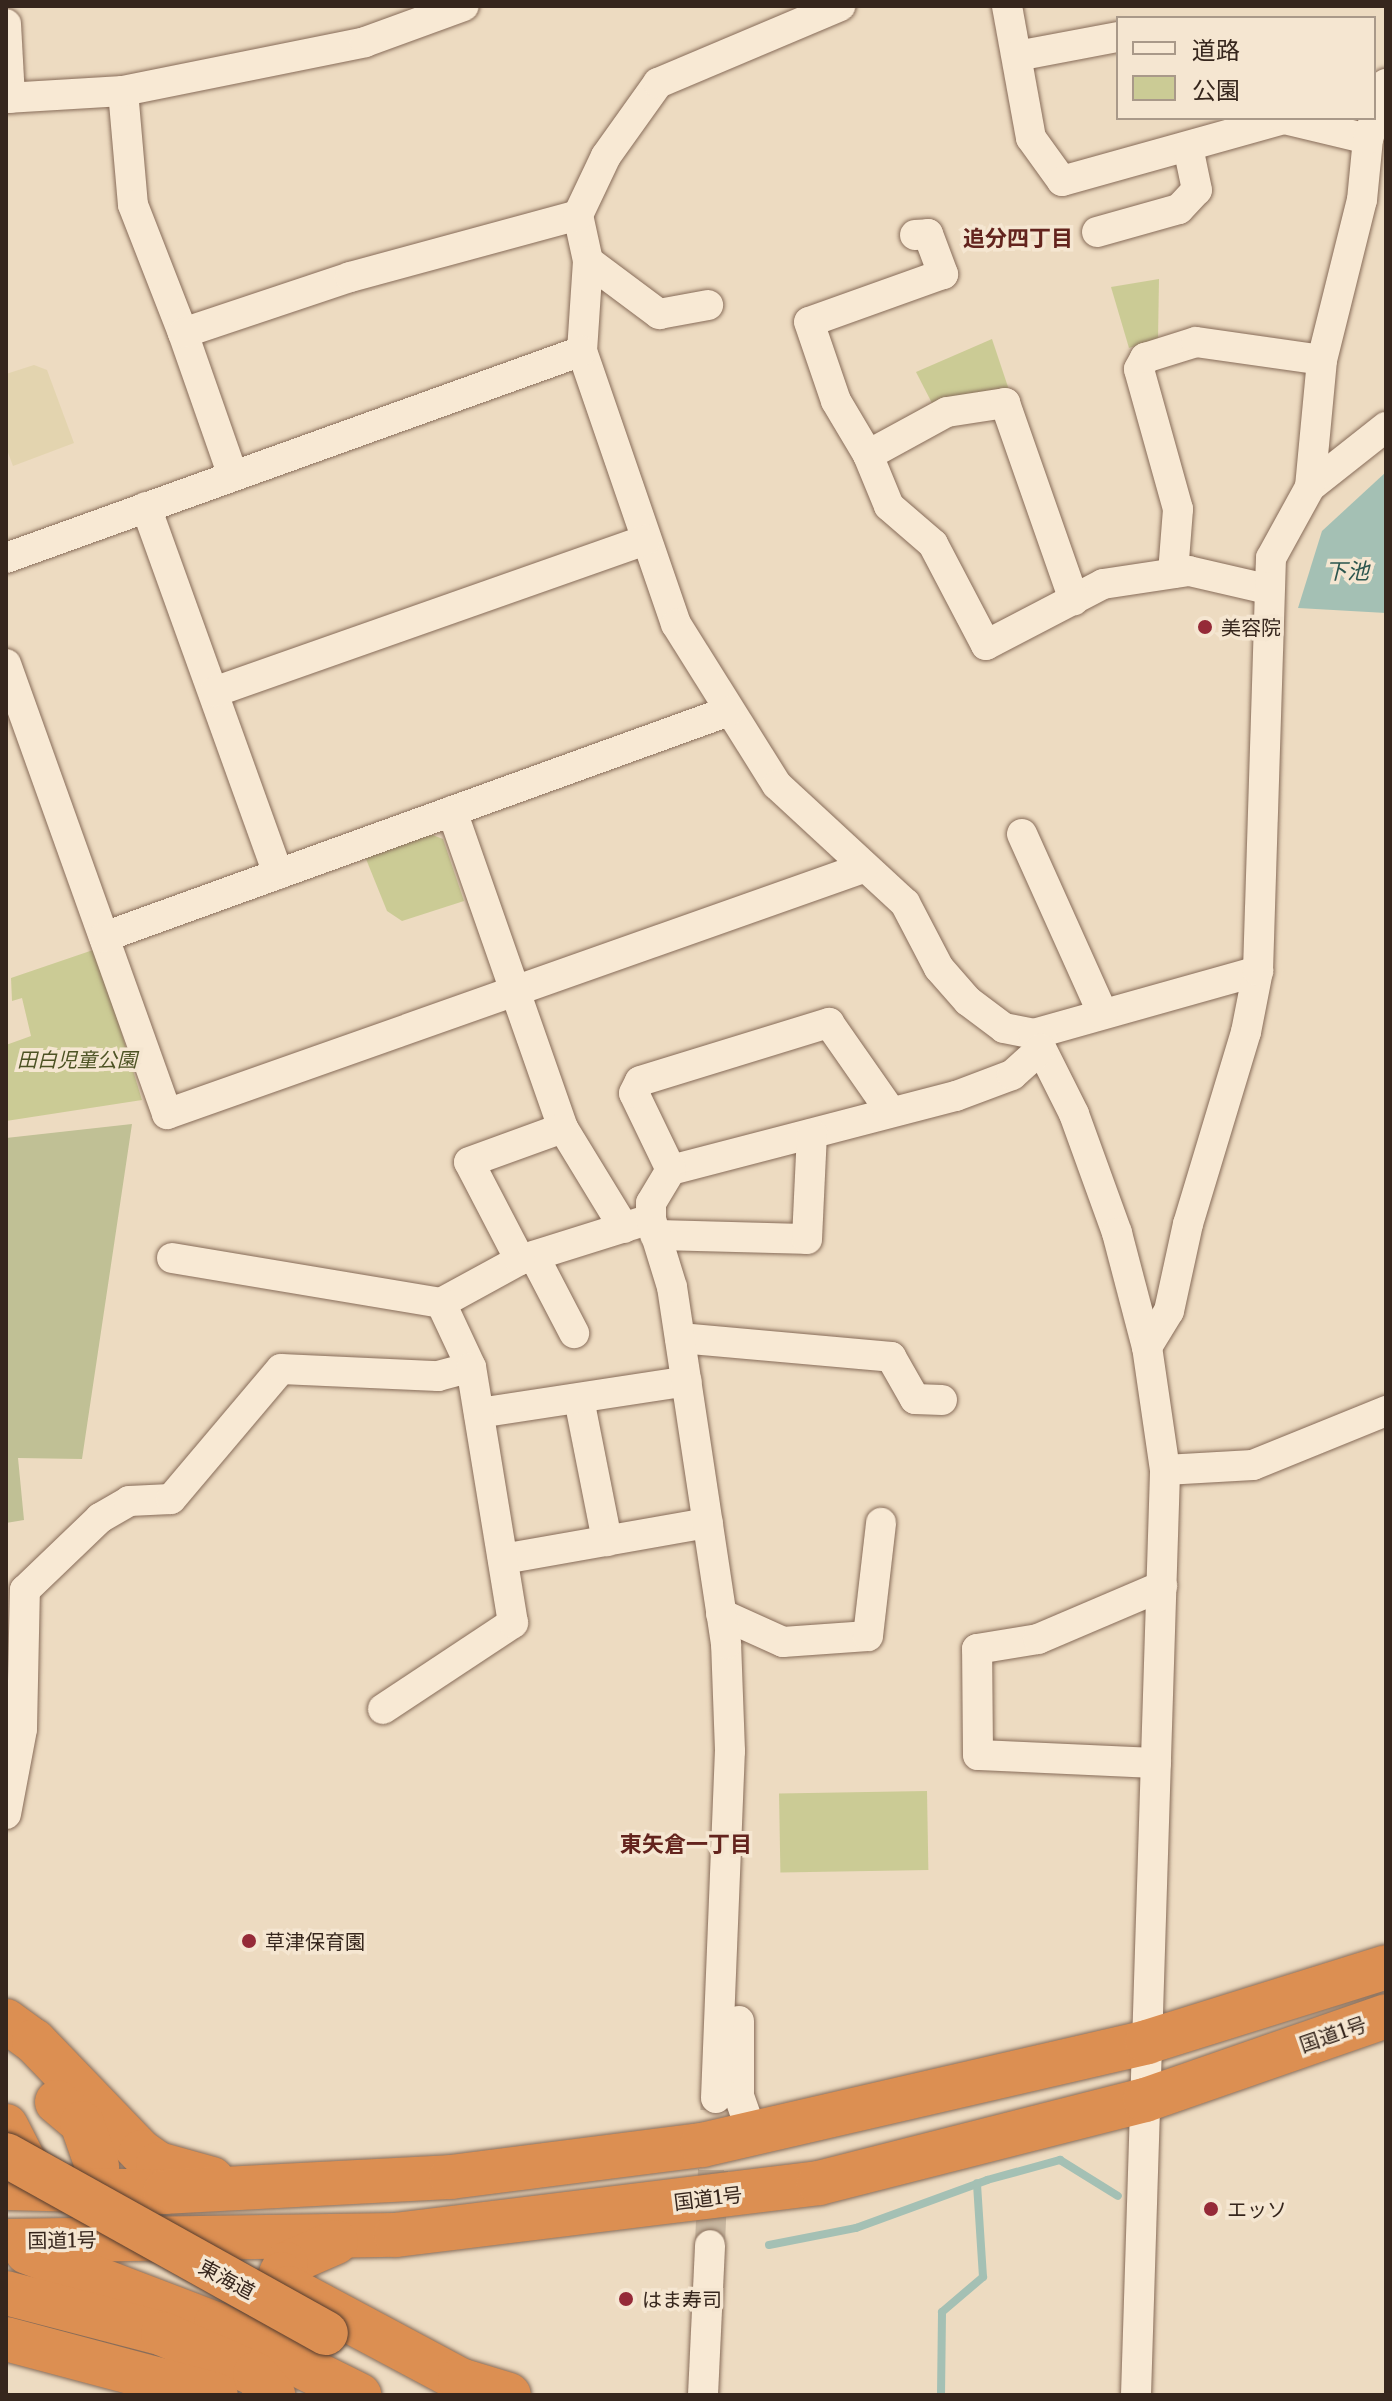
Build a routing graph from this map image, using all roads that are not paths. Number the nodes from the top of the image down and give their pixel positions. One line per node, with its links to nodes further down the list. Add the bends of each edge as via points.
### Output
1 (464, 6): 8 (street, via 365,42)
2 (840, 6): 16 (street, via 658,83 606,156)
3 (1007, 6): 6 (street)
4 (6, 24): 9 (street)
5 (1116, 37): 6 (street)
6 (1017, 56): 15 (street, via 1031,138 1062,181)
7 (1386, 84): 10 (street)
8 (123, 91): 9 (street); 21 (street, via 133,205)
9 (8, 98)
10 (1376, 115)
11 (1281, 120): 15 (street)
12 (1288, 120): 14 (street)
13 (1374, 120): 14 (street)
14 (1368, 139): 23 (street, via 1362,200)
15 (1188, 147): 17 (street, via 1197,190 1179,209)
16 (578, 215): 19 (street); 21 (street, via 350,277)
17 (1097, 232)
18 (915, 235): 25 (street, via 928,234 943,274 809,322 836,401)
19 (588, 261): 20 (street, via 659,314); 22 (street)
20 (708, 305)
21 (183, 333): 26 (street)
22 (582, 351): 26 (street); 29 (street)
23 (1322, 360): 27 (street); 31 (street, via 1196,342 1145,358 1139,369 1178,509)
24 (1386, 427): 27 (street)
25 (868, 455): 33 (street, via 889,506 933,544 986,645); 33 (street, via 947,412 1005,403)
26 (233, 476): 28 (street)
27 (1310, 487): 32 (street, via 1276,545)
28 (146, 507): 30 (street); 35 (street)
29 (646, 540): 35 (street); 36 (street, via 676,624)
30 (6, 558)
31 (1173, 573): 32 (street, via 1189,571); 33 (street, via 1103,584)
32 (1267, 589): 42 (street)
33 (1074, 600)
34 (6, 664): 41 (street)
35 (214, 692): 40 (street)
36 (729, 711): 37 (street); 39 (street, via 777,785)
37 (452, 811): 40 (street); 43 (street)
38 (1022, 834): 44 (street)
39 (863, 868): 43 (street); 45 (street, via 905,903 939,968 968,1001 1004,1028)
40 (278, 874): 41 (street)
41 (104, 937): 43 (street, via 167,1114)
42 (1258, 971): 44 (street); 56 (street, via 1169,1311)
43 (514, 992): 47 (street)
44 (1103, 1014): 45 (street)
45 (1038, 1042): 46 (street, via 1012,1075); 56 (street, via 1074,1114 1117,1233)
46 (891, 1112): 48 (street); 49 (street, via 829,1023 640,1081 634,1093)
47 (563, 1128): 50 (street); 52 (street, via 469,1162)
48 (812, 1134): 49 (street); 50 (street, via 807,1239)
49 (671, 1170): 50 (street)
50 (643, 1227): 52 (street); 55 (street, via 672,1287)
51 (172, 1258): 53 (street)
52 (527, 1258): 53 (street); 54 (street)
53 (441, 1303): 57 (street)
54 (574, 1333)
55 (680, 1338): 58 (street); 60 (street, via 891,1357 915,1399)
56 (1147, 1347): 63 (street)
57 (471, 1367): 62 (street); 68 (street, via 438,1376 281,1369 171,1499 129,1501)
58 (687, 1381): 59 (street); 64 (street)
59 (579, 1399): 62 (street); 66 (street)
60 (942, 1400)
61 (1386, 1411): 63 (street, via 1253,1465)
62 (479, 1413): 67 (street)
63 (1165, 1470): 69 (street)
64 (708, 1523): 66 (street); 70 (street)
65 (881, 1523): 70 (street, via 868,1636 783,1642)
66 (607, 1541): 67 (street)
67 (503, 1559): 71 (street, via 513,1623)
68 (16, 1584): 73 (street, via 22,1729)
69 (1162, 1586): 72 (street); 72 (street, via 1038,1639 977,1649 978,1755)
70 (721, 1614): 74 (street, via 730,1751)
71 (383, 1709)
72 (1156, 1763): 79 (street)
73 (6, 1814)
74 (727, 1862): 80 (street); 83 (street, via 741,1863 739,2096); 84 (street, via 708,1866)
75 (1386, 1967): 79 (highway)
76 (1386, 2016): 81 (highway, 国道1号)
77 (6, 2021): 87 (highway, via 34,2041 158,2164)
78 (6, 2029): 85 (highway, via 16,2058 33,2082 82,2123)
79 (1147, 2042): 81 (street); 83 (highway)
80 (716, 2098)
81 (1145, 2100): 88 (highway, 国道1号, via 819,2183 493,2225); 99 (street)
82 (6, 2126): 86 (highway, via 30,2173)
83 (753, 2136): 84 (highway)
84 (702, 2145): 87 (highway, via 451,2177)
85 (97, 2166)
86 (11, 2177): 87 (highway); 96 (highway, 東海道, bridge)
87 (257, 2187)
88 (349, 2236): 89 (highway, 国道1号); 97 (highway, via 286,2264 281,2274 288,2288 460,2380)
89 (6, 2244): 95 (highway, via 216,2324)
90 (710, 2245): 98 (street)
91 (6, 2293): 94 (highway, via 69,2302 163,2334 230,2360 255,2374)
92 (6, 2339): 93 (highway)
93 (216, 2395)
94 (273, 2395)
95 (359, 2395)
96 (452, 2395)
97 (509, 2395)
98 (703, 2395)
99 (1136, 2395)

